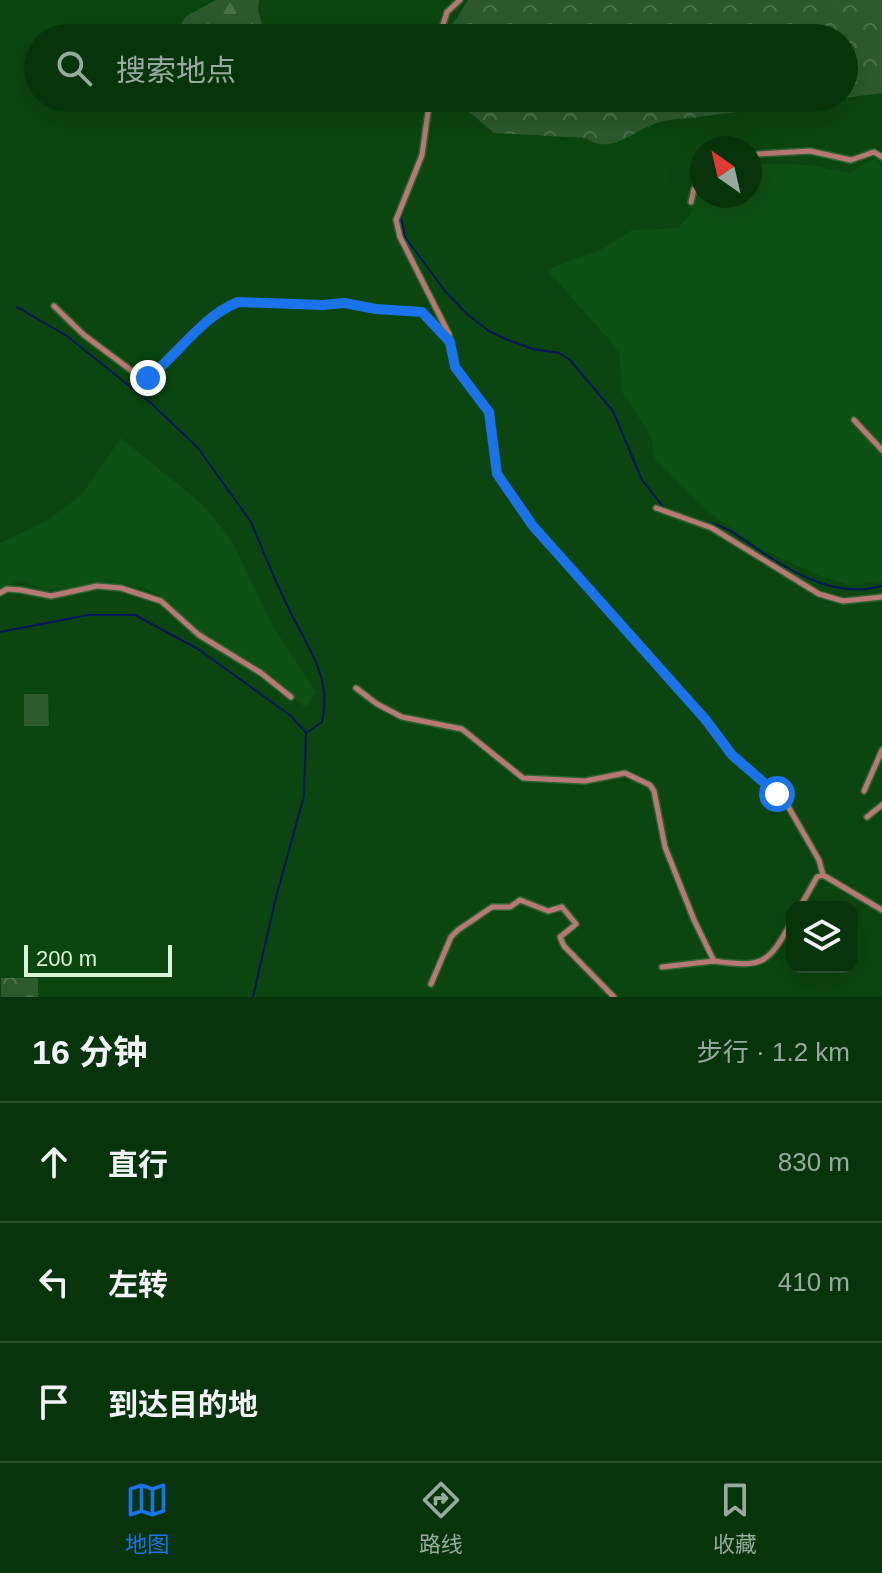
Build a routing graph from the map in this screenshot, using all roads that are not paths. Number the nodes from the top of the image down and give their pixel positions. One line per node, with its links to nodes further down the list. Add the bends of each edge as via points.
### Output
1 (460, 0): 2 (street)
2 (443, 24)
3 (428, 112): 7 (street, via 422,155 396,220)
4 (762, 154): 5 (street, via 810,151 851,160 874,152)
5 (882, 157)
6 (54, 306): 7 (street, via 84,335 148,378 209,319 238,302 344,303 422,312)
7 (450, 342): 19 (street, via 455,367 489,412 497,474 533,526 732,755 785,801)
8 (854, 420): 9 (street)
9 (882, 450)
10 (656, 508): 12 (street, via 712,528 819,594 843,601)
11 (0, 593): 14 (street, via 7,589 51,596 97,586 161,601 199,635)
12 (882, 597)
13 (356, 688): 23 (street, via 402,717 462,729 523,778 585,781 625,773 650,785 665,847)
14 (291, 697)
15 (882, 750): 16 (street)
16 (864, 791)
17 (882, 805): 18 (street)
18 (867, 817)
19 (823, 875): 20 (street); 21 (street)
20 (803, 901)
21 (882, 910)
22 (786, 931): 23 (street, via 767,959)
23 (714, 961): 24 (street)
24 (662, 967)
25 (431, 984): 26 (street, via 458,930 492,907 510,907 520,900 548,911 562,907 569,913 576,924 560,937 564,946)
26 (614, 997)

